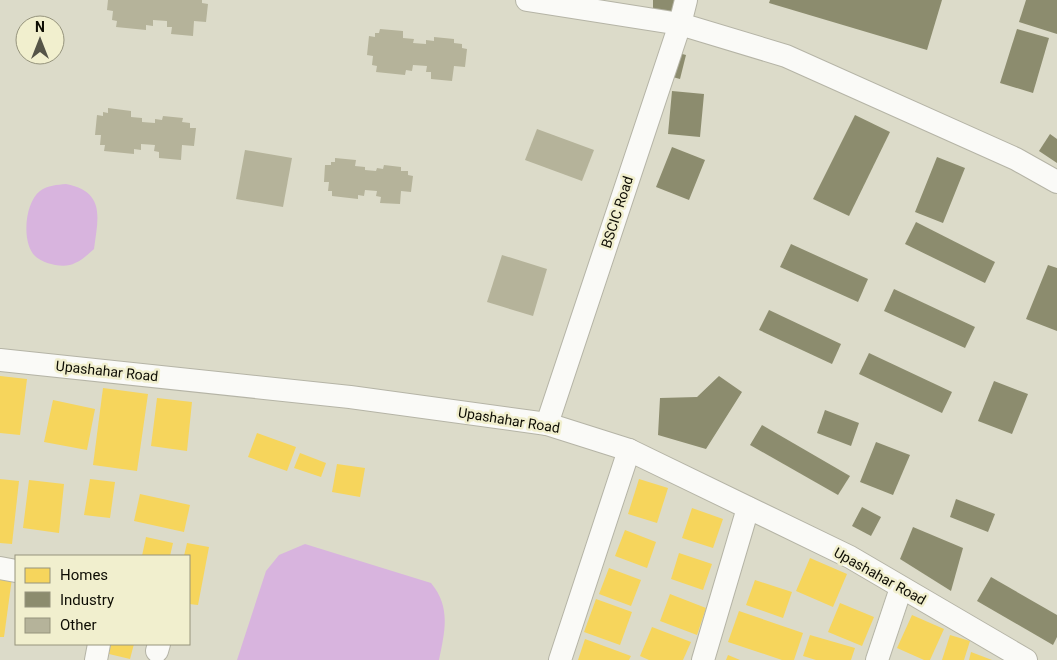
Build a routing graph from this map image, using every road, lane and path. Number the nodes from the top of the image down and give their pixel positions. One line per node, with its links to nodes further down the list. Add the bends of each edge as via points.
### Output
1 (528, 0): 3 (street)
2 (686, 0): 3 (street, BSCIC Road)
3 (680, 24): 4 (street, via 786,56 1016,159); 6 (street, BSCIC Road)
4 (1057, 182)
5 (0, 360): 6 (street, Upashahar Road, via 350,397)
6 (547, 424): 7 (street, Upashahar Road)
7 (629, 450): 8 (street, Upashahar Road); 14 (street)
8 (748, 508): 11 (street, Upashahar Road, via 850,557); 15 (street)
9 (0, 568): 10 (street)
10 (15, 571)
11 (901, 588): 16 (street); 17 (street, Upashahar Road)
12 (99, 645): 13 (street)
13 (96, 660)
14 (560, 660)
15 (704, 660)
16 (877, 660)
17 (1026, 660)

